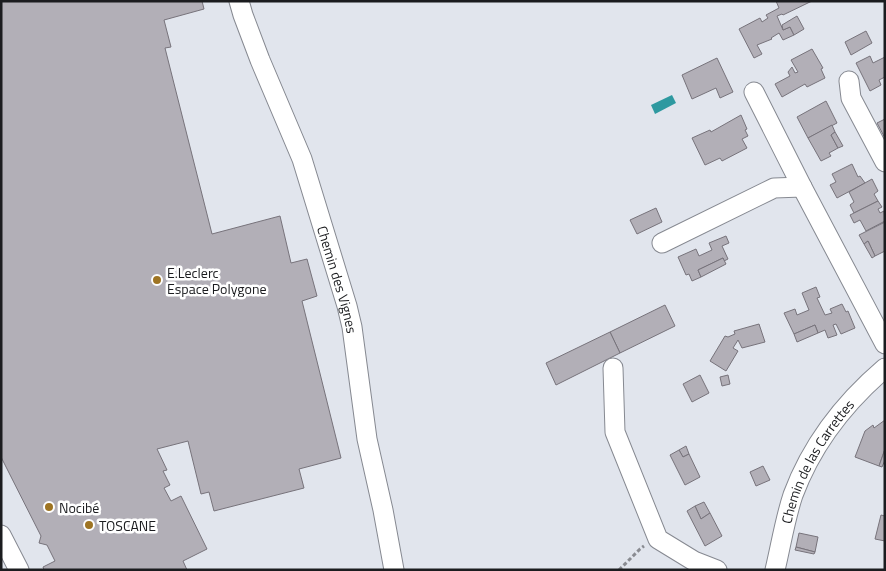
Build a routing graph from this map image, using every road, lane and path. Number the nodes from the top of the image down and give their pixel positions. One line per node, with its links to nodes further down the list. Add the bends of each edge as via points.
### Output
1 (239, 1): 13 (street, Chemin des Vignes, via 302,159 347,306 367,439)
2 (849, 81): 4 (street, via 851,98)
3 (754, 92): 5 (street)
4 (885, 162)
5 (802, 187): 6 (street, via 774,188); 7 (street)
6 (662, 243)
7 (885, 344)
8 (613, 368): 11 (street, via 615,432)
9 (885, 368): 16 (street, Chemin de las Carrettes, via 836,417 810,456 793,496)
10 (1, 535): 12 (street)
11 (658, 539): 14 (path, via 640,548); 15 (street)
12 (18, 570)
13 (394, 570)
14 (619, 570)
15 (717, 570)
16 (775, 570)

